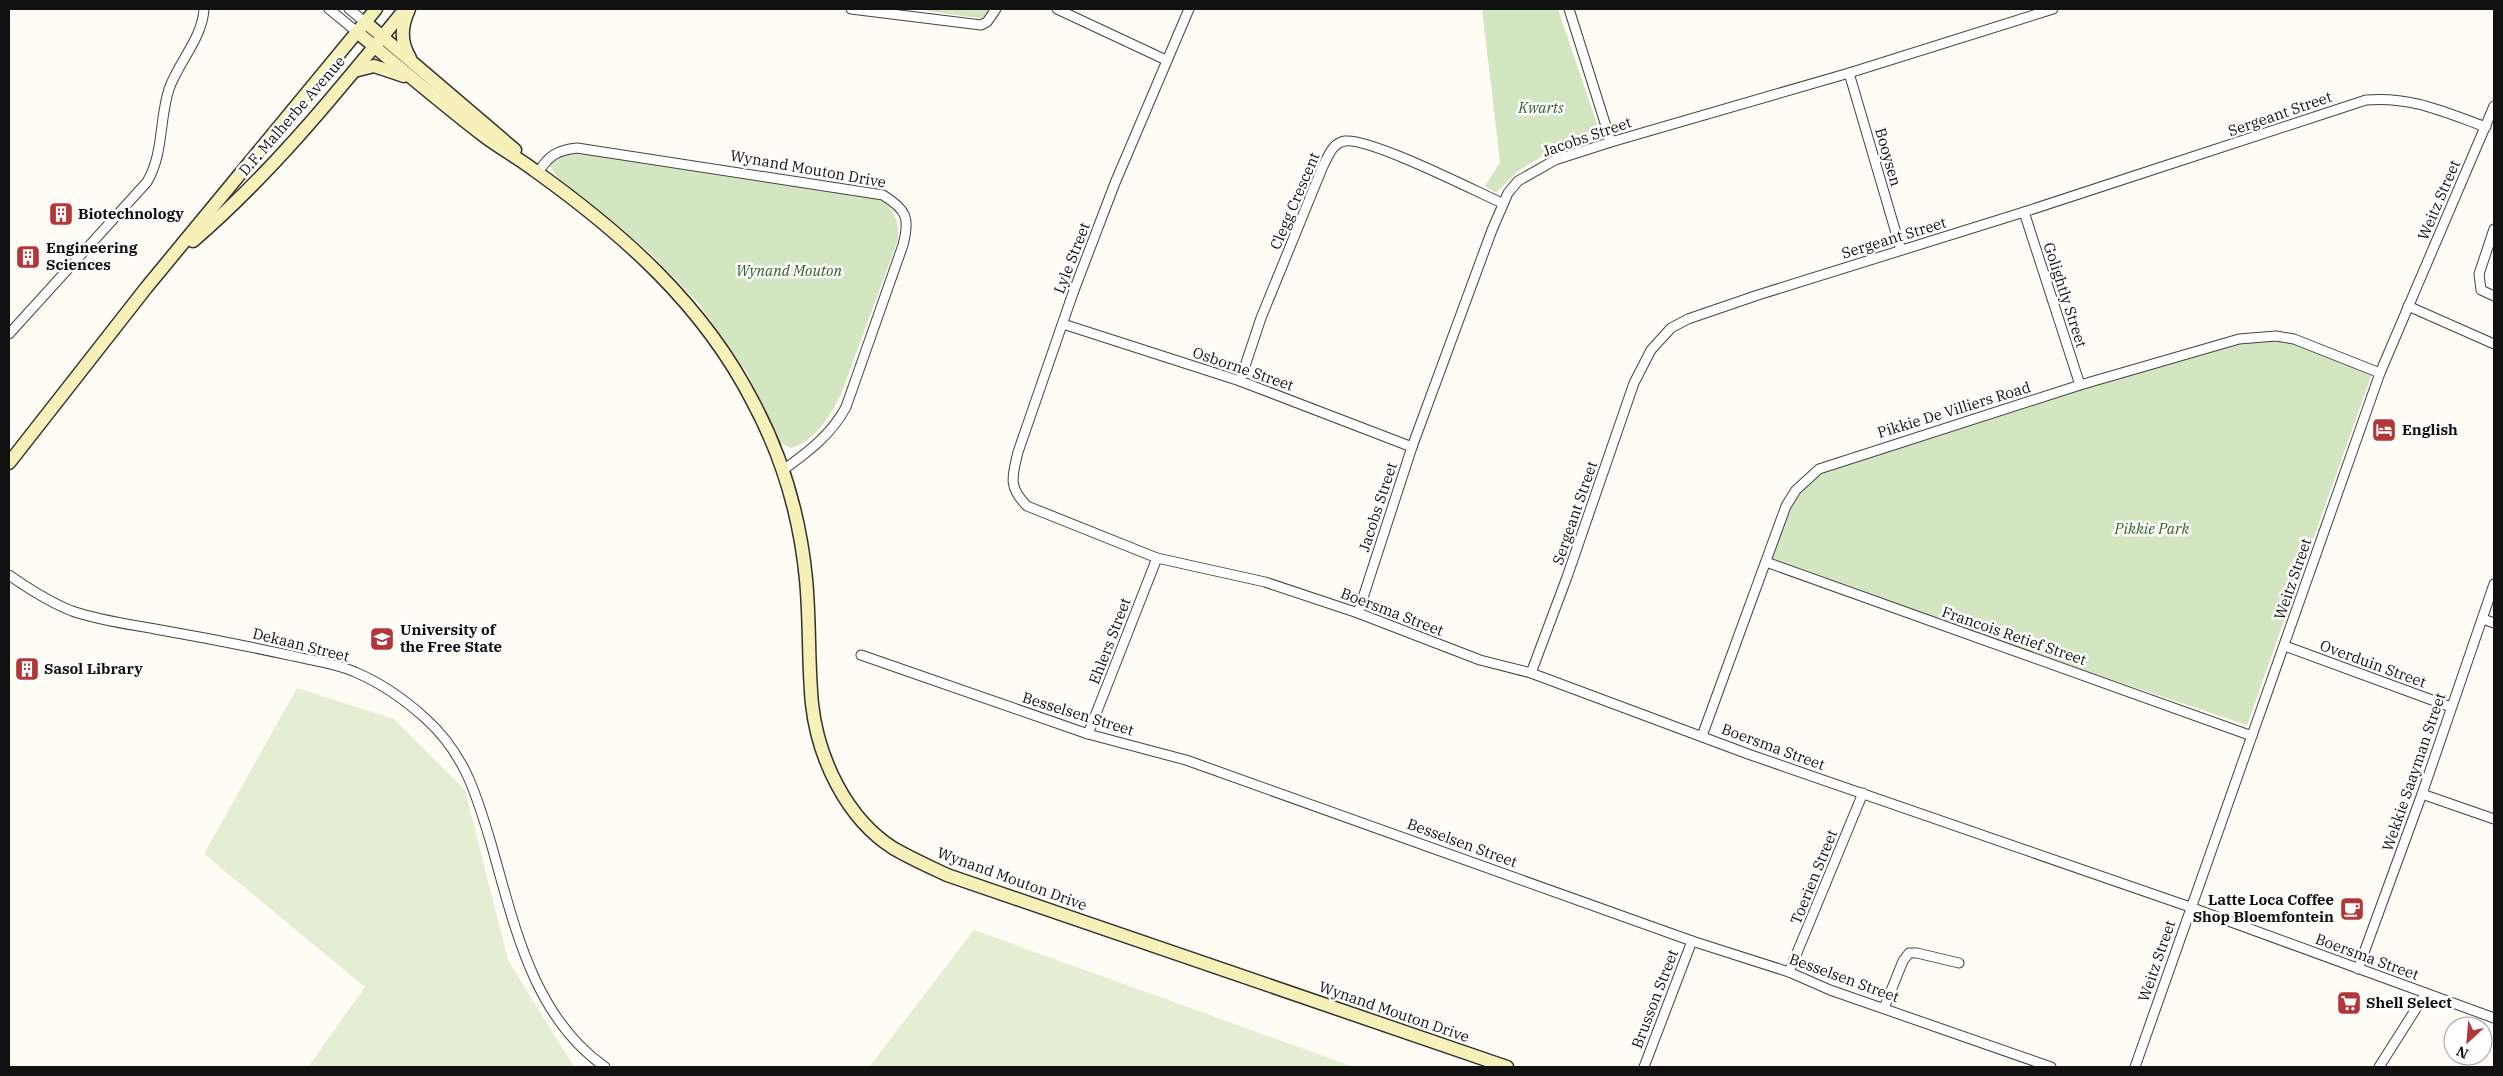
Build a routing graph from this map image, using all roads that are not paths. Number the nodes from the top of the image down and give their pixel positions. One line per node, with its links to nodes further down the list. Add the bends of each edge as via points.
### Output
1 (204, 9): 31 (street, via 202,26 169,90 156,167 147,182)
2 (328, 9): 12 (street, Wynand Mouton Drive)
3 (349, 9): 12 (street, Wynand Mouton Drive)
4 (376, 9): 12 (street, D.F. Malherbe Avenue)
5 (407, 9): 13 (street, D.F. Malherbe Avenue); 15 (street, via 402,41)
6 (851, 9): 7 (street, via 981,25)
7 (996, 9)
8 (1057, 9): 14 (street)
9 (1189, 9): 14 (street, Lyle Street)
10 (1569, 9): 21 (street)
11 (2053, 9): 17 (street, Jacobs Street)
12 (361, 27): 13 (street, Wynand Mouton Drive); 27 (street, D.F. Malherbe Avenue)
13 (378, 41): 15 (street, Wynand Mouton Drive); 16 (street, D.F. Malherbe Avenue); 18 (street, Wynand Mouton Drive)
14 (1166, 60): 30 (street, Lyle Street, via 1115,183)
15 (413, 64): 22 (street, Wynand Mouton Drive, via 499,134)
16 (354, 70): 18 (street, via 365,66 380,67); 27 (street, D.F. Malherbe Avenue, via 268,171)
17 (1850, 73): 21 (street, Jacobs Street); 26 (street, Booysen)
18 (420, 83): 22 (street, Wynand Mouton Drive, via 486,137)
19 (2494, 106): 20 (street, Weitz Street)
20 (2486, 128): 24 (street, Sergeant Street, via 2410,101 2389,98 2366,100); 29 (street, Weitz Street)
21 (1611, 142): 23 (street, Jacobs Street, via 1536,169 1518,181)
22 (537, 172): 38 (street, Wynand Mouton Drive, via 627,243 685,299 727,356 752,399); 38 (street, Wynand Mouton Drive, via 558,151 577,148 883,195 903,210 907,229 903,245 846,407 815,447)
23 (1502, 203): 34 (street, Clegg Crescent, via 1357,141 1342,142 1331,150 1323,166 1261,318); 36 (street, Jacobs Street)
24 (2024, 212): 26 (street, Sergeant Street); 35 (street, Golightly Street)
25 (2494, 229): 28 (street, via 2483,257 2479,284 2481,290)
26 (1901, 250): 49 (street, Sergeant Street, via 1688,319 1671,328 1660,339 1644,360 1627,398)
27 (174, 256): 37 (street, D.F. Malherbe Avenue)
28 (2494, 296)
29 (2408, 306): 32 (street); 33 (street, Weitz Street)
30 (1063, 324): 34 (street, Osborne Street); 39 (street, Lyle Street, via 1012,473 1012,485 1018,497)
31 (9, 334)
32 (2494, 344)
33 (2380, 373): 35 (street, Pikkie De Villiers Road, via 2294,338 2260,337 2210,346); 47 (street, Weitz Street)
34 (1240, 381): 36 (street, Osborne Street)
35 (2080, 385): 41 (street, Pikkie De Villiers Road, via 1819,468 1796,490 1786,506)
36 (1412, 447): 44 (street, Jacobs Street)
37 (9, 463)
38 (783, 470): 66 (street, Wynand Mouton Drive, via 794,507 806,576 812,706 818,736 836,784 868,828 916,861 947,874)
39 (1040, 512): 40 (street, Boersma Street)
40 (1157, 558): 44 (street, Boersma Street, via 1265,582); 51 (street, Ehlers Street)
41 (1766, 562): 52 (street, Pikkie De Villiers Road); 53 (street, Francois Retief Street)
42 (9, 576): 65 (street, Dekaan Street, via 54,603 98,618 246,645 352,671 396,694 427,720 455,753 476,791 534,981 574,1040)
43 (2494, 584): 45 (street, Wekkie Saayman Street)
44 (1358, 613): 49 (street, Boersma Street, via 1480,660)
45 (2483, 619): 46 (street); 50 (street, Wekkie Saayman Street)
46 (2494, 623)
47 (2285, 646): 50 (street, Overduin Street); 53 (street, Weitz Street)
48 (861, 655): 51 (street, Besselsen Street)
49 (1531, 673): 52 (street, Boersma Street)
50 (2451, 707): 55 (street, Wekkie Saayman Street)
51 (1088, 734): 58 (street, Besselsen Street, via 1186,760)
52 (1702, 736): 54 (street, Boersma Street)
53 (2252, 736): 57 (street, Weitz Street)
54 (1863, 793): 57 (street, Boersma Street); 61 (street, Toerien Street)
55 (2422, 794): 56 (street); 60 (street, Wekkie Saayman Street)
56 (2494, 819)
57 (2190, 907): 60 (street, Boersma Street); 69 (street, Weitz Street)
58 (1692, 940): 61 (street, Besselsen Street); 67 (street, Brusson Street)
59 (1959, 964): 63 (street, via 1909,953)
60 (2358, 968): 62 (street, Boersma Street)
61 (1789, 972): 63 (street, Besselsen Street)
62 (2426, 993): 64 (street, Boersma Street); 70 (street)
63 (1884, 1008): 68 (street, Besselsen Street)
64 (2494, 1018)
65 (605, 1067)
66 (1507, 1067)
67 (1644, 1067)
68 (2051, 1067)
69 (2135, 1067)
70 (2379, 1067)

